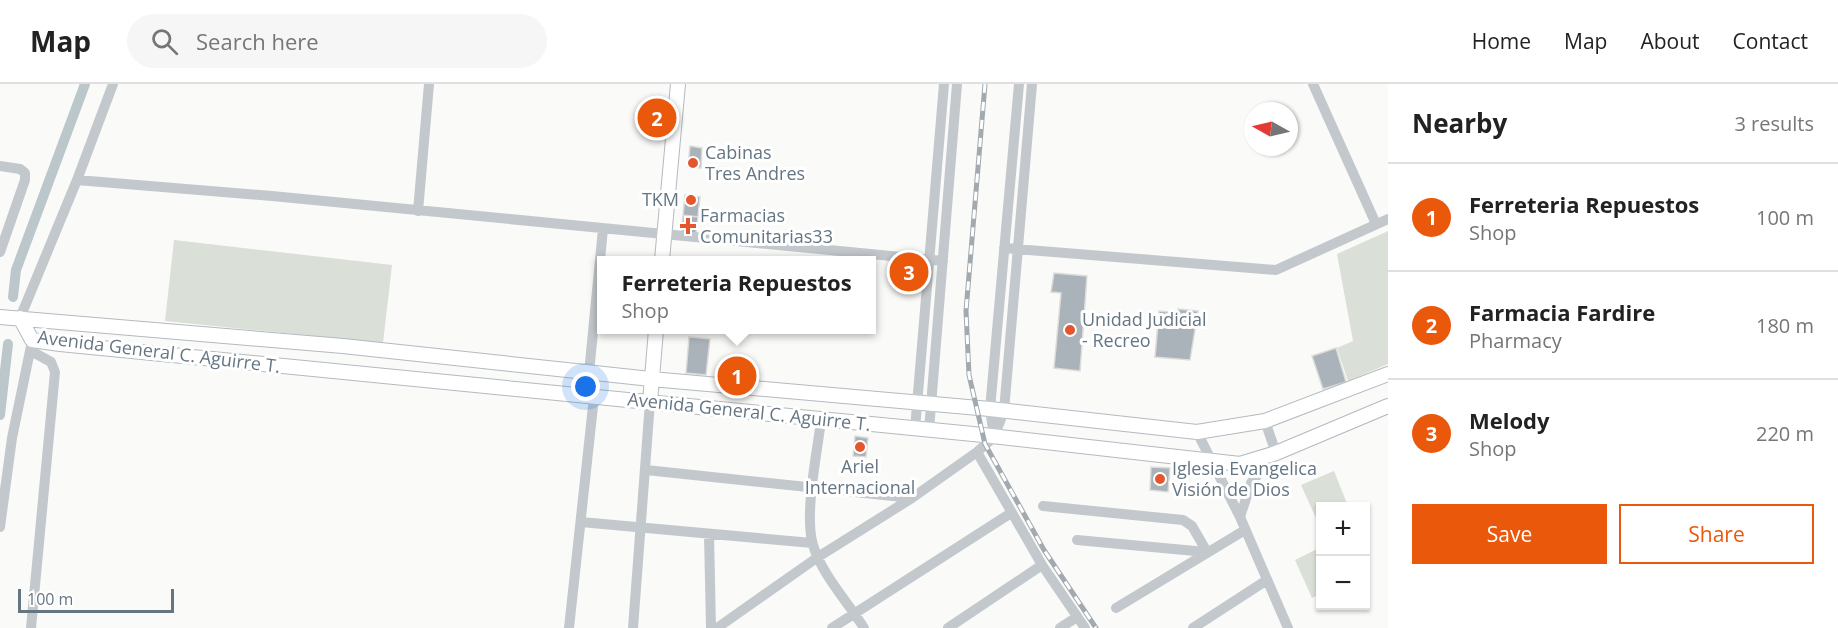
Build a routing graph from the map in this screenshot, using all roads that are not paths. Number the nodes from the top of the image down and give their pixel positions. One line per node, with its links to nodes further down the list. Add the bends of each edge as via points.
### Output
1 (113, 84): 12 (street)
2 (429, 84): 13 (street)
3 (678, 84): 17 (street)
4 (944, 84): 23 (street)
5 (957, 84): 24 (street)
6 (1019, 84): 9 (street)
7 (1032, 84): 10 (street)
8 (1313, 84): 15 (street)
9 (1017, 110): 10 (street); 19 (street)
10 (1030, 111): 20 (street)
11 (0, 166): 18 (street, via 25,173)
12 (78, 180): 13 (street); 26 (street)
13 (418, 211): 16 (street)
14 (1388, 219): 15 (street)
15 (1376, 224): 20 (street, via 1276,270)
16 (603, 229): 17 (street); 21 (street)
17 (664, 235): 22 (street); 23 (street)
18 (1, 246)
19 (1004, 248): 20 (street); 38 (street)
20 (1018, 249): 38 (street)
21 (601, 256)
22 (662, 256)
23 (929, 260): 24 (street); 36 (street)
24 (943, 261): 36 (street)
25 (597, 295): 31 (street)
26 (11, 318): 28 (street, Avenida General C. Aguirre T.); 29 (street, Avenida General C. Aguirre T.)
27 (656, 334): 33 (street)
28 (31, 346): 30 (street, Avenida General C. Aguirre T.); 54 (street, via 12,438); 67 (street, via 51,362 55,372)
29 (343, 346): 30 (street); 31 (street, Avenida General C. Aguirre T.)
30 (341, 372): 34 (street, Avenida General C. Aguirre T.)
31 (590, 373): 33 (street, Avenida General C. Aguirre T.)
32 (1388, 374): 40 (street, Avenida General C. Aguirre T.)
33 (651, 379): 35 (street); 36 (street, Avenida General C. Aguirre T.)
34 (594, 397): 35 (street, Avenida General C. Aguirre T.); 53 (street)
35 (650, 402): 39 (street, Avenida General C. Aguirre T.); 47 (street)
36 (924, 404): 38 (street, Avenida General C. Aguirre T.); 41 (street)
37 (1388, 406): 45 (street, Avenida General C. Aguirre T.)
38 (997, 410): 42 (street, Avenida General C. Aguirre T.); 43 (street)
39 (821, 421): 41 (street, Avenida General C. Aguirre T.); 48 (street)
40 (1265, 421): 42 (street, Avenida General C. Aguirre T.); 45 (street)
41 (922, 429): 43 (street, Avenida General C. Aguirre T.)
42 (1197, 432): 46 (street)
43 (994, 436): 44 (street); 46 (street, Avenida General C. Aguirre T.)
44 (977, 452): 49 (street); 51 (street)
45 (1276, 453): 46 (street, Avenida General C. Aguirre T., via 1240,464); 52 (street, via 1251,483)
46 (1211, 459): 52 (street)
47 (646, 470): 48 (street); 55 (street)
48 (813, 486): 49 (street); 59 (street)
49 (912, 498): 61 (street)
50 (1043, 506): 60 (street, via 1183,520 1192,526)
51 (1011, 513): 62 (street); 65 (street)
52 (1240, 517): 56 (street)
53 (581, 522): 55 (street); 68 (street)
54 (0, 527)
55 (640, 528): 57 (street); 69 (street)
56 (1245, 530): 60 (street); 63 (street)
57 (709, 534): 59 (street); 70 (street)
58 (1077, 540): 60 (street)
59 (812, 543): 61 (street)
60 (1207, 552): 64 (street)
61 (818, 557): 65 (street); 71 (street)
62 (1042, 565): 66 (street); 74 (street)
63 (1267, 580): 77 (street); 78 (street)
64 (1116, 608)
65 (855, 613): 72 (street); 73 (street)
66 (1077, 617): 75 (street); 76 (street)
67 (31, 628)
68 (569, 628)
69 (633, 628)
70 (711, 628)
71 (717, 628)
72 (831, 628)
73 (864, 628)
74 (948, 628)
75 (1060, 628)
76 (1085, 628)
77 (1194, 628)
78 (1288, 628)

